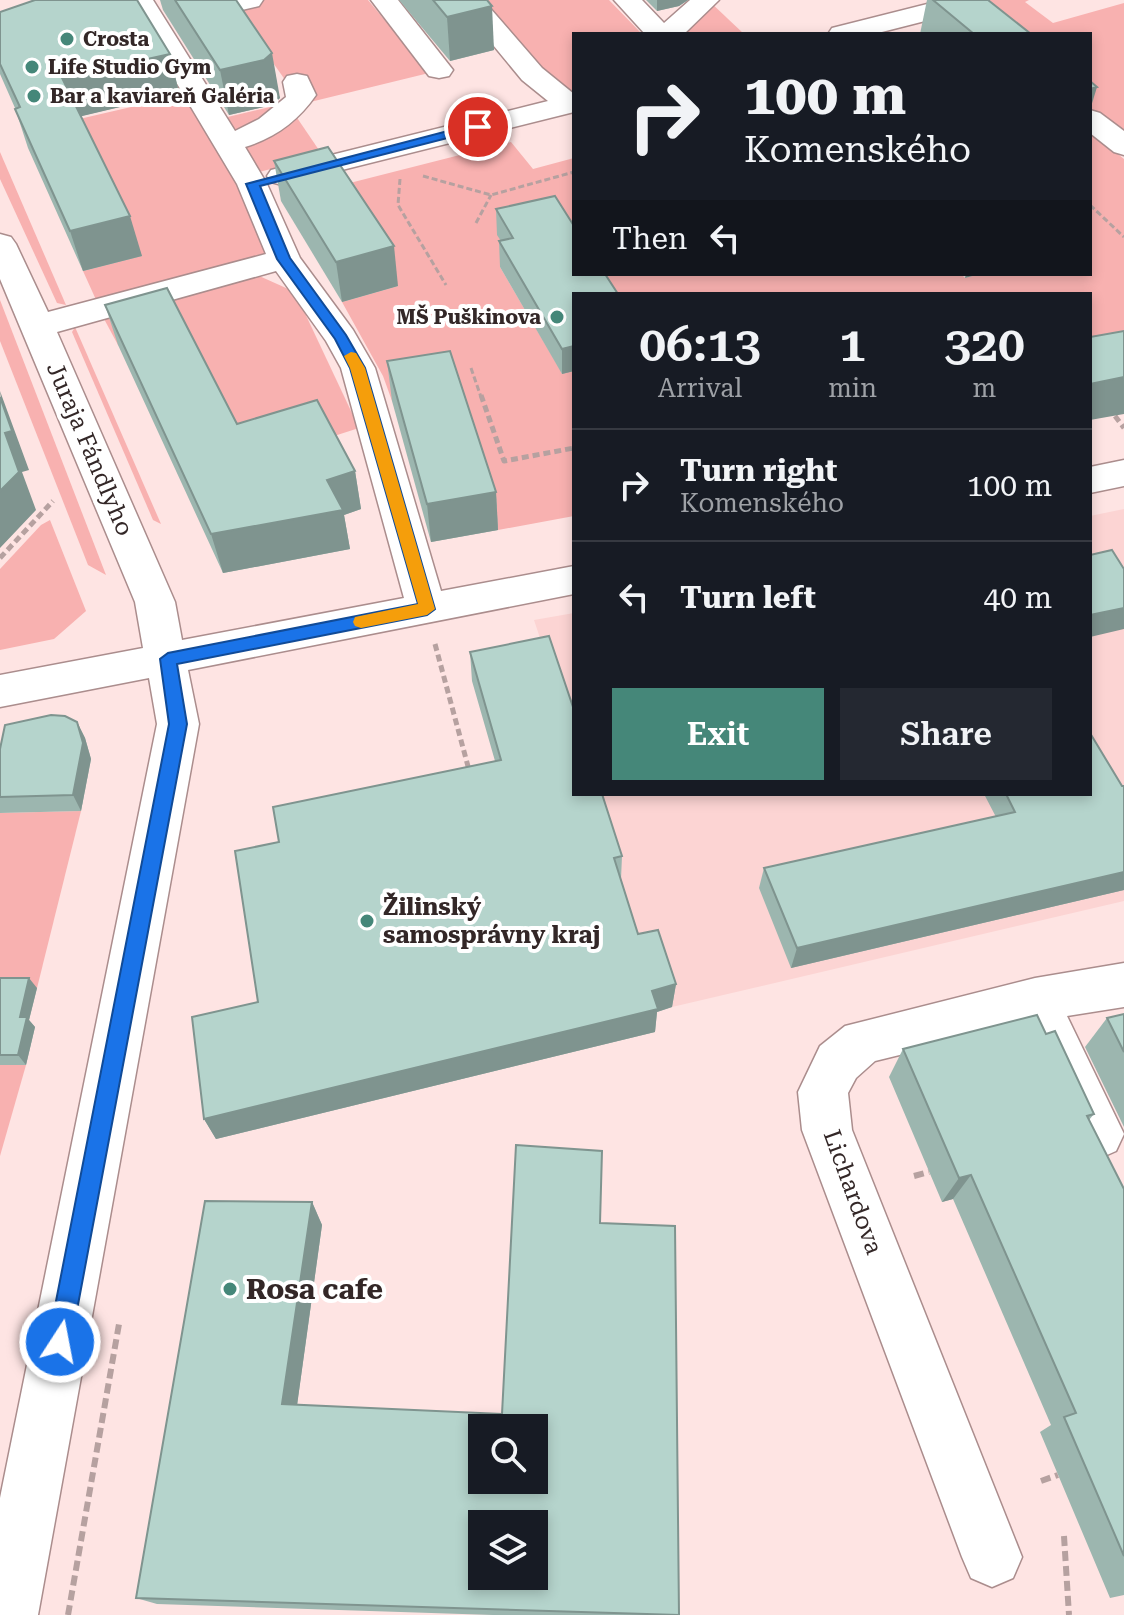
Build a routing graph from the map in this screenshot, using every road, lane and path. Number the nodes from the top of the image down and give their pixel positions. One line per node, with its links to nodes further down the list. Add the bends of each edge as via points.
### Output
1 (140, 0): 13 (street)
2 (384, 0): 10 (street)
3 (469, 0): 12 (street, via 532,74)
4 (627, 0): 7 (street)
5 (706, 0): 8 (street)
6 (961, 8): 9 (street)
7 (658, 32)
8 (670, 32)
9 (851, 32)
10 (439, 70)
11 (297, 82): 13 (street, via 302,95 295,106 244,139)
12 (572, 103): 16 (street)
13 (228, 143): 16 (street)
14 (401, 170): 22 (path, via 398,205)
15 (572, 173): 18 (path, via 491,195)
16 (252, 184): 21 (street)
17 (1092, 207): 19 (path)
18 (476, 223)
19 (1124, 237)
20 (0, 244): 23 (street, Juraja Fándlyho)
21 (284, 259): 23 (street); 33 (street, via 358,368)
22 (446, 285)
23 (38, 326): 34 (street, Juraja Fándlyho, via 155,602)
24 (471, 368): 27 (path, via 504,461)
25 (1115, 416): 26 (path)
26 (1124, 428)
27 (572, 448)
28 (1124, 473): 29 (street)
29 (1092, 480)
30 (53, 501): 31 (path)
31 (0, 558)
32 (572, 581): 33 (street)
33 (431, 624): 34 (street); 36 (path)
34 (168, 659): 35 (street); 46 (street, Juraja Fándlyho, via 178,724)
35 (0, 691)
36 (470, 774)
37 (1124, 985): 38 (street, Lichardova)
38 (1035, 1000): 39 (street); 45 (street, Lichardova, via 862,1042 838,1062 823,1092 827,1130)
39 (1098, 1134)
40 (929, 1172): 41 (path)
41 (914, 1176)
42 (1058, 1475): 43 (path)
43 (1041, 1481)
44 (1064, 1536): 47 (path)
45 (992, 1557)
46 (7, 1615)
47 (1069, 1615)

